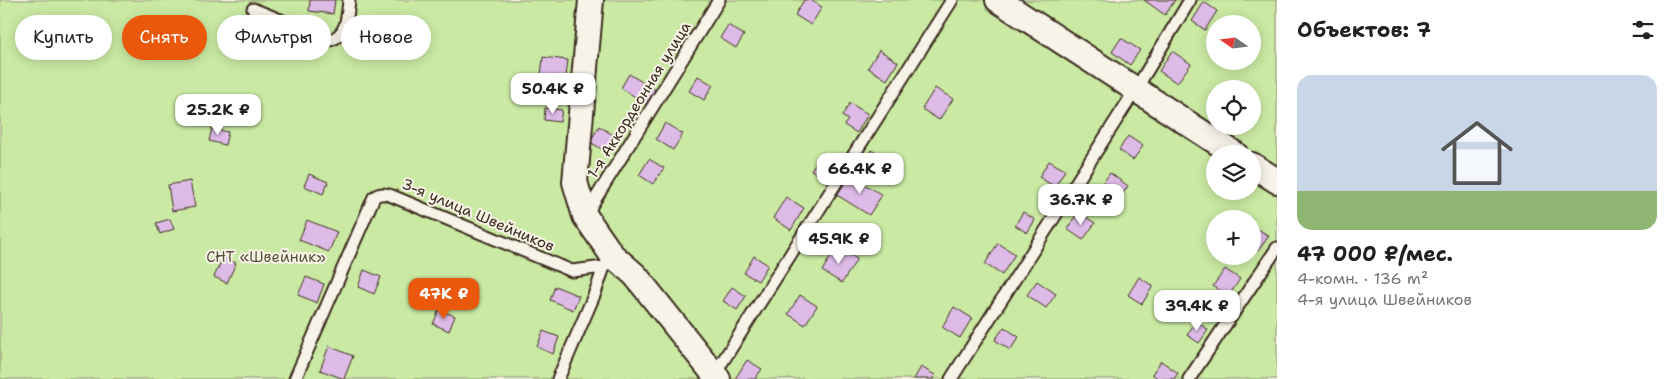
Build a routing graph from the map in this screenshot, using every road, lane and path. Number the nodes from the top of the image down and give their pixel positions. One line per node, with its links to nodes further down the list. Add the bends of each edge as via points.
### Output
1 (349, 0): 7 (lane, via 345,28 330,40)
2 (591, 0): 12 (street, via 575,182)
3 (719, 0): 12 (lane, 1-я Аккордеонная улица)
4 (952, 0): 15 (lane)
5 (998, 0): 8 (street)
6 (1190, 0): 8 (lane)
7 (253, 9)
8 (1136, 89): 9 (street); 18 (lane)
9 (1221, 145)
10 (1261, 171): 11 (street)
11 (1277, 181)
12 (585, 216): 14 (street)
13 (1277, 248): 19 (lane)
14 (608, 261): 15 (street, via 635,274); 16 (lane, 3-я улица Швейников, via 572,271 392,196 379,194 374,197); 17 (lane)
15 (716, 377)
16 (295, 379)
17 (558, 379)
18 (951, 379)
19 (1190, 379)

